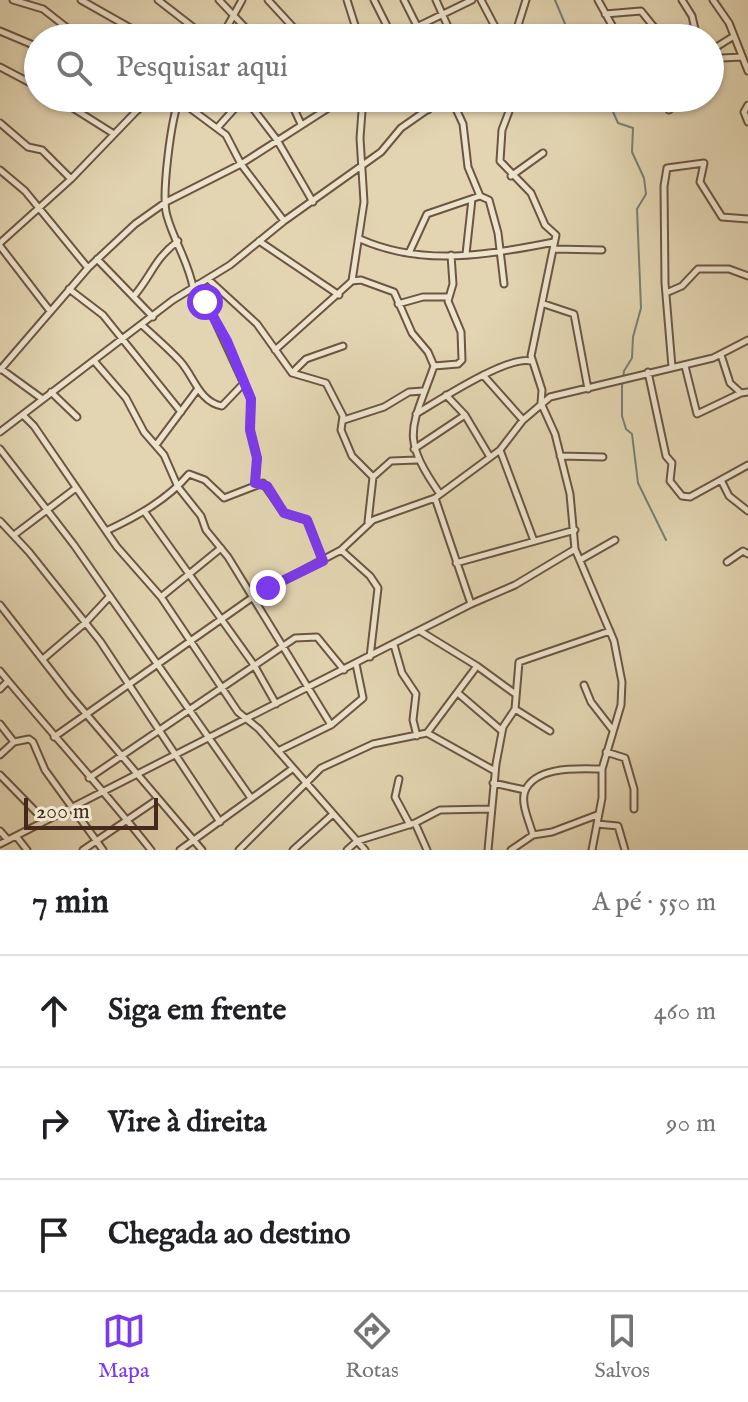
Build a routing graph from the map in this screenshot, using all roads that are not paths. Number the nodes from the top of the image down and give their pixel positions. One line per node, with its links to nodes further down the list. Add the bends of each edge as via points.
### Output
1 (13, 0): 24 (street, via 43,9)
2 (82, 0): 25 (street)
3 (158, 0): 26 (street)
4 (219, 0): 23 (street)
5 (242, 0): 23 (street)
6 (268, 0): 19 (street)
7 (282, 0): 19 (street)
8 (347, 0): 30 (street)
9 (374, 0): 31 (street)
10 (404, 0): 32 (street)
11 (436, 0): 22 (street)
12 (472, 0): 22 (street)
13 (481, 0): 35 (street)
14 (526, 0): 36 (street)
15 (598, 0): 21 (street)
16 (636, 0): 20 (street)
17 (682, 0): 39 (street)
18 (713, 0): 41 (street)
19 (274, 6): 29 (street)
20 (639, 10): 21 (street); 38 (street)
21 (605, 14): 37 (street)
22 (442, 15): 33 (street); 34 (street)
23 (234, 18): 27 (street); 28 (street)
24 (62, 24)
25 (124, 24)
26 (189, 24)
27 (230, 24)
28 (240, 24)
29 (291, 24)
30 (355, 24)
31 (386, 24)
32 (416, 24)
33 (422, 24)
34 (446, 24)
35 (494, 24)
36 (518, 24)
37 (611, 24)
38 (651, 24)
39 (694, 24)
40 (0, 31): 42 (street)
41 (734, 36): 43 (street); 44 (street)
42 (24, 41)
43 (724, 42)
44 (741, 57): 45 (street); 47 (street)
45 (724, 58)
46 (0, 67): 48 (street)
47 (748, 71)
48 (24, 80)
49 (748, 105): 62 (street)
50 (79, 112): 66 (street)
51 (136, 112): 66 (street)
52 (175, 112): 76 (street)
53 (198, 112): 65 (street)
54 (231, 112): 65 (street)
55 (255, 112): 67 (street)
56 (295, 112): 64 (street)
57 (321, 112): 64 (street)
58 (362, 112): 70 (street)
59 (425, 112): 70 (street)
60 (457, 112): 74 (street, via 468,167)
61 (507, 112): 72 (street, via 499,150)
62 (748, 122)
63 (0, 123): 73 (street, via 28,147 42,150)
64 (301, 124): 67 (street)
65 (218, 127): 69 (street)
66 (114, 134): 73 (street)
67 (277, 140): 69 (street); 77 (street)
68 (543, 153): 72 (street)
69 (241, 164): 76 (street); 80 (street)
70 (360, 167): 77 (street); 81 (street)
71 (0, 170): 78 (street)
72 (511, 176): 85 (street, via 534,197 545,225 555,232)
73 (71, 179): 78 (street)
74 (480, 196): 75 (street); 88 (street, via 489,200)
75 (472, 199): 87 (street, via 427,214); 89 (street)
76 (166, 202): 82 (street); 91 (street)
77 (313, 202): 80 (street)
78 (40, 208): 84 (street); 92 (street)
79 (748, 219): 99 (street, via 722,217 700,182 704,163 667,168)
80 (284, 221): 83 (street)
81 (360, 239): 87 (street); 95 (street)
82 (178, 241): 97 (street); 101 (street, via 160,255)
83 (259, 241): 94 (street); 100 (street)
84 (0, 244): 105 (street)
85 (554, 246): 86 (street); 88 (street); 104 (street)
86 (602, 250)
87 (409, 253): 90 (street)
88 (500, 253): 89 (street); 96 (street)
89 (466, 254): 90 (street)
90 (451, 255): 102 (street)
91 (97, 259): 92 (street); 101 (street)
92 (88, 268): 98 (street)
93 (748, 276): 99 (street, via 729,269 698,269)
94 (208, 279): 97 (street); 111 (street, via 257,324)
95 (352, 281): 100 (street); 103 (street, via 394,292)
96 (504, 284)
97 (196, 285): 106 (street); 123 (street)
98 (69, 289): 105 (street); 108 (street, via 98,310)
99 (666, 293): 118 (street)
100 (339, 295): 111 (street)
101 (134, 296): 106 (street)
102 (449, 297): 103 (street); 116 (street, via 461,332 462,360)
103 (398, 304): 116 (street)
104 (544, 304): 115 (street); 124 (street, via 575,317)
105 (50, 311): 119 (street)
106 (153, 317): 107 (street)
107 (142, 325): 108 (street); 125 (street, via 182,363)
108 (123, 339): 114 (street); 132 (street)
109 (748, 340): 112 (street)
110 (343, 346): 121 (street, via 306,359)
111 (275, 350): 121 (street)
112 (721, 355): 117 (street); 128 (street, via 730,383)
113 (0, 356): 119 (street)
114 (95, 362): 127 (street); 140 (street)
115 (532, 362): 122 (street, via 523,360); 131 (street)
116 (434, 366): 126 (street)
117 (685, 366): 118 (street); 128 (street, via 697,414)
118 (672, 367): 120 (street)
119 (2, 368): 130 (street)
120 (648, 372): 124 (street); 150 (street, via 666,456 672,463 672,484 685,498)
121 (292, 373): 137 (street, via 326,383)
122 (483, 375): 129 (street); 138 (street)
123 (244, 383): 125 (street, via 220,407); 151 (street, via 251,399)
124 (588, 389): 131 (street)
125 (197, 390): 132 (street)
126 (423, 391): 133 (street); 137 (street)
127 (51, 392): 130 (street); 136 (street)
128 (744, 393)
129 (446, 395): 133 (street); 135 (street)
130 (41, 398): 134 (street)
131 (541, 403): 138 (street); 144 (street)
132 (181, 412): 140 (street)
133 (416, 414): 142 (street)
134 (23, 415): 139 (street); 153 (street)
135 (465, 415): 142 (street); 145 (street)
136 (77, 417)
137 (344, 420): 149 (street, via 341,430 352,456)
138 (523, 420): 143 (street)
139 (0, 432)
140 (156, 445): 152 (street)
141 (0, 449): 155 (street)
142 (414, 449): 147 (street)
143 (500, 450): 145 (street); 164 (street)
144 (560, 456): 146 (street); 160 (street)
145 (490, 457): 154 (street)
146 (603, 457)
147 (417, 460): 149 (street, via 391,461); 154 (street)
148 (748, 465): 150 (street)
149 (373, 477): 159 (street)
150 (721, 480): 157 (street, via 729,496)
151 (255, 483): 152 (street, via 226,498 191,474); 170 (street, via 267,486 284,513 307,520)
152 (178, 487): 156 (street); 165 (street)
153 (76, 488): 155 (street); 161 (street)
154 (438, 496): 159 (street); 172 (street)
155 (45, 510): 162 (street); 174 (street)
156 (144, 511): 161 (street); 173 (street)
157 (748, 511)
158 (0, 521): 162 (street)
159 (368, 523): 167 (street)
160 (575, 530): 164 (street); 166 (street)
161 (106, 531): 175 (street)
162 (14, 535): 180 (street)
163 (615, 540): 169 (street)
164 (534, 541): 172 (street)
165 (221, 548): 173 (street); 176 (street)
166 (575, 549): 169 (street); 177 (street)
167 (341, 550): 170 (street); 186 (street, via 378,588)
168 (748, 554): 171 (street, via 743,551)
169 (580, 560): 182 (street)
170 (323, 561): 176 (street)
171 (727, 562)
172 (456, 563): 177 (street)
173 (191, 573): 175 (street); 179 (street)
174 (110, 596): 180 (street); 189 (street)
175 (161, 597): 183 (street)
176 (253, 597): 179 (street); 184 (street)
177 (471, 604): 181 (street)
178 (0, 605): 187 (street)
179 (222, 621): 183 (street); 190 (street)
180 (85, 623): 187 (street); 195 (street)
181 (420, 631): 185 (street); 191 (street)
182 (610, 631): 200 (street, via 521,659); 210 (street, via 622,682)
183 (190, 641): 189 (street); 199 (street)
184 (280, 645): 190 (street); 192 (street, via 302,635 317,637); 197 (street)
185 (394, 645): 186 (street); 214 (street, via 402,673 416,694)
186 (370, 657): 188 (street)
187 (43, 659): 205 (street)
188 (356, 664): 192 (street); 208 (street, via 365,695)
189 (159, 665): 195 (street); 204 (street)
190 (254, 665): 199 (street); 202 (street)
191 (477, 666): 200 (street); 201 (street)
192 (344, 670): 197 (street)
193 (0, 671): 194 (street)
194 (8, 681): 198 (street); 215 (street)
195 (128, 684): 205 (street); 209 (street)
196 (584, 685): 210 (street)
197 (308, 687): 202 (street); 208 (street)
198 (0, 689)
199 (222, 689): 204 (street); 206 (street)
200 (514, 693): 203 (street)
201 (459, 694): 211 (street); 213 (street)
202 (276, 704): 206 (street)
203 (515, 709): 211 (street); 212 (street)
204 (190, 710): 209 (street); 216 (street)
205 (86, 714): 215 (street); 221 (street)
206 (247, 719): 216 (street); 218 (street)
207 (0, 724): 217 (street)
208 (331, 725): 218 (street)
209 (158, 729): 221 (street); 222 (street)
210 (612, 729): 219 (street)
211 (502, 731): 225 (street)
212 (550, 731)
213 (427, 733): 214 (street); 225 (street)
214 (417, 736): 231 (street, via 339,757)
215 (54, 737): 228 (street)
216 (210, 738): 222 (street); 234 (street)
217 (14, 742): 220 (street); 236 (street, via 33,742)
218 (278, 751): 223 (street)
219 (606, 752): 224 (street); 238 (street, via 625,758)
220 (0, 755)
221 (122, 755): 226 (street); 228 (street)
222 (176, 755): 226 (street); 243 (street)
223 (292, 769): 231 (street); 234 (street)
224 (602, 769): 232 (street, via 557,769); 240 (street)
225 (495, 771): 230 (street)
226 (138, 773): 233 (street); 235 (street)
227 (0, 775): 241 (street)
228 (89, 778): 233 (street)
229 (399, 779): 244 (street, via 395,797)
230 (493, 783): 232 (street); 237 (street)
231 (306, 784): 239 (street); 260 (street)
232 (525, 790): 247 (street)
233 (102, 792): 236 (street); 242 (street)
234 (251, 798): 243 (street)
235 (158, 799): 242 (street); 250 (street)
236 (70, 808): 241 (street); 252 (street)
237 (491, 809): 244 (street, via 440,810); 265 (street)
238 (634, 809)
239 (333, 814): 251 (street); 261 (street)
240 (598, 815): 245 (street); 247 (street)
241 (44, 820): 248 (street)
242 (129, 821): 252 (street); 257 (street)
243 (220, 822): 250 (street)
244 (412, 824): 251 (street); 264 (street)
245 (597, 824): 267 (street); 268 (street, via 618,826)
246 (0, 831): 249 (street)
247 (533, 835): 266 (street)
248 (16, 836): 249 (street); 254 (street)
249 (8, 840): 253 (street)
250 (194, 840): 258 (street); 259 (street)
251 (357, 841): 262 (street); 263 (street)
252 (96, 842): 255 (street); 256 (street)
253 (0, 847)
254 (27, 850)
255 (83, 850)
256 (103, 850)
257 (151, 850)
258 (180, 850)
259 (202, 850)
260 (239, 850)
261 (293, 850)
262 (347, 850)
263 (365, 850)
264 (427, 850)
265 (488, 850)
266 (511, 850)
267 (592, 850)
268 (625, 850)

